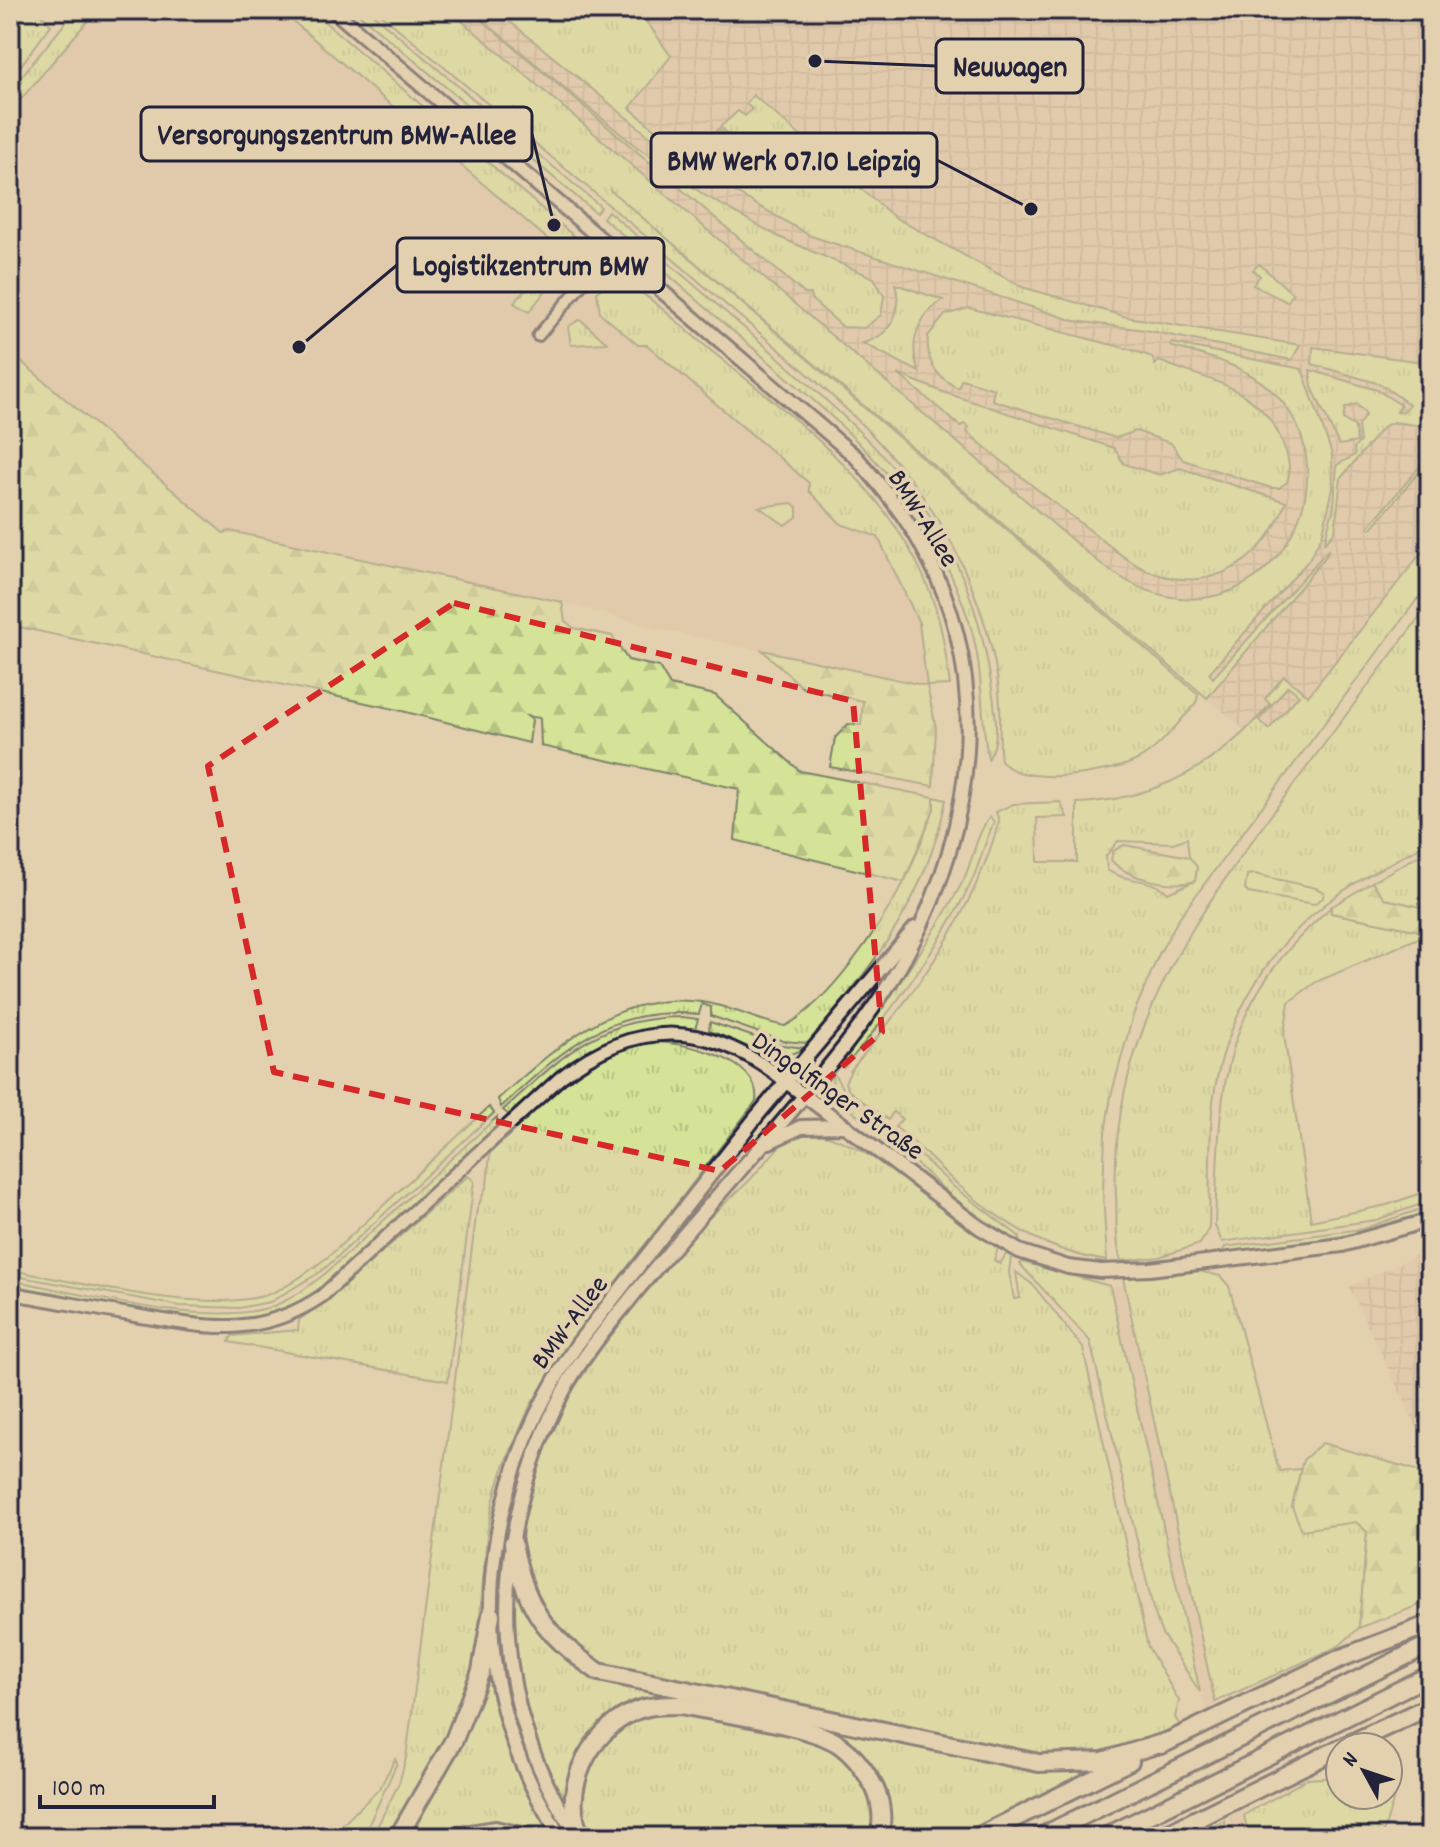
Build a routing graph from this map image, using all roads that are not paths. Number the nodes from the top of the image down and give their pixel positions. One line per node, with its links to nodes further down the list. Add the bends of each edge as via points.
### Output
1 (333, 10): 2 (main road, BMW-Allee)
2 (613, 248): 3 (street); 4 (main road, BMW-Allee, via 856,457 895,503 925,552 960,642 969,738 959,821)
3 (538, 336)
4 (924, 917): 5 (main road, BMW-Allee); 6 (main road, BMW-Allee, via 890,982)
5 (785, 1081): 6 (main road, Dingolfinger Straße); 10 (street, Dingolfinger Straße, via 737,1050 681,1033 647,1034 604,1048 560,1078 322,1296 269,1323 209,1327); 12 (main road, BMW-Allee, via 578,1343 547,1390 506,1489 493,1553)
6 (804, 1095): 7 (main road, Dingolfinger Straße); 8 (main road, BMW-Allee)
7 (846, 1126): 8 (main road, via 801,1127); 9 (main road, Dingolfinger Straße, via 993,1235 1029,1255 1085,1270 1150,1269 1342,1245)
8 (760, 1148): 11 (main road, BMW-Allee, via 591,1347 550,1420 526,1485)
9 (1430, 1220)
10 (10, 1293)
11 (513, 1543): 18 (highway, via 519,1576 539,1620 564,1649 599,1672 1039,1763 1103,1761); 25 (main road, BMW-Allee, via 505,1594 510,1671 522,1723 562,1815)
12 (491, 1615): 21 (highway, via 481,1671 454,1740); 24 (main road, BMW-Allee, via 507,1717 527,1777)
13 (1430, 1624): 18 (highway, via 1341,1658)
14 (1430, 1644): 28 (highway)
15 (1430, 1675): 29 (highway)
16 (1430, 1706): 17 (highway)
17 (1378, 1731)
18 (1169, 1741): 27 (highway)
19 (1324, 1757): 20 (highway)
20 (1187, 1824): 30 (highway); 31 (highway)
21 (398, 1837)
22 (450, 1837): 23 (highway, via 495,1830)
23 (526, 1837)
24 (560, 1837)
25 (579, 1837): 26 (highway, via 575,1793 586,1754 600,1734 633,1712 659,1705 682,1705 838,1743 859,1762 877,1791)
26 (879, 1837)
27 (977, 1837)
28 (1040, 1837)
29 (1105, 1837)
30 (1161, 1837)
31 (1172, 1837)

